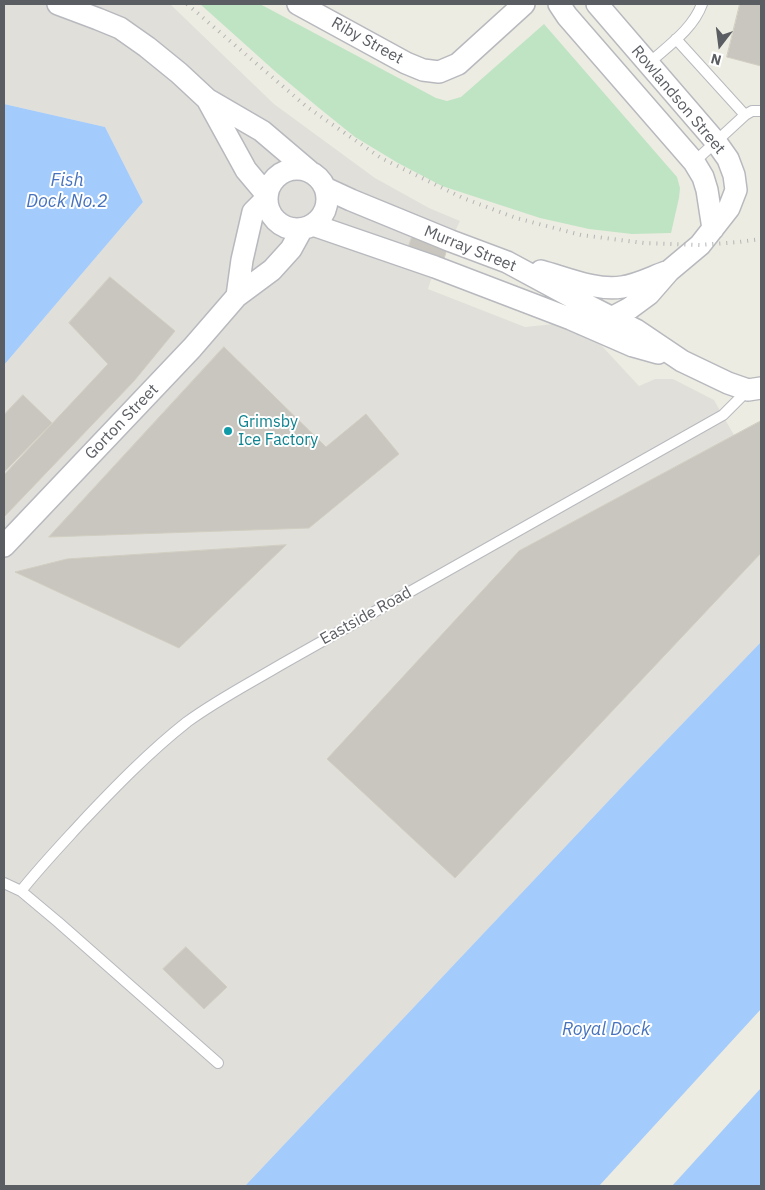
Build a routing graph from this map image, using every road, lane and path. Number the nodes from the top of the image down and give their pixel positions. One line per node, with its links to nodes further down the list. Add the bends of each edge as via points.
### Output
1 (58, 4): 9 (street, via 120,28)
2 (298, 4): 3 (street, Riby Street, via 406,63 439,72 458,64)
3 (524, 4)
4 (559, 4): 13 (street, Rowlandson Street)
5 (597, 4): 8 (street, Rowlandson Street)
6 (702, 4): 7 (lane, via 691,24)
7 (676, 39): 8 (lane); 11 (lane)
8 (649, 63): 12 (street, Rowlandson Street)
9 (207, 99): 14 (street, via 262,131); 16 (street, via 246,170)
10 (761, 111): 11 (lane)
11 (745, 115): 12 (lane)
12 (716, 142): 13 (lane); 18 (street, Rowlandson Street, via 728,159 736,190 729,208)
13 (694, 162): 18 (street, Rowlandson Street, via 707,190)
14 (309, 171): 15 (street, via 322,181); 16 (street, via 300,169 282,173 270,186)
15 (325, 188): 17 (street, via 328,196 324,213 320,220); 19 (street, Murray Street)
16 (267, 197): 17 (street, via 268,207 277,222 293,229); 21 (street, via 253,212)
17 (307, 227): 21 (street, Gorton Street, via 272,270); 23 (street, Murray Street, via 435,267)
18 (713, 229): 20 (street, Rowlandson Street, via 700,245)
19 (508, 262): 20 (street, Rowlandson Street, via 605,288 638,283); 22 (street, Murray Street)
20 (668, 271): 22 (street, Rowlandson Street, via 649,294)
21 (237, 296): 26 (street, Gorton Street, via 192,348)
22 (611, 318): 23 (street, Rowlandson Street); 24 (street, Eastside Road, via 636,330)
23 (582, 324): 24 (street, Eastside Road, via 633,346)
24 (682, 361): 25 (street, Eastside Road, via 728,384)
25 (755, 389): 28 (lane, Eastside Road, via 723,415 290,659 188,722 96,807)
26 (4, 546)
27 (4, 882): 28 (lane)
28 (21, 891): 29 (lane)
29 (218, 1063)

